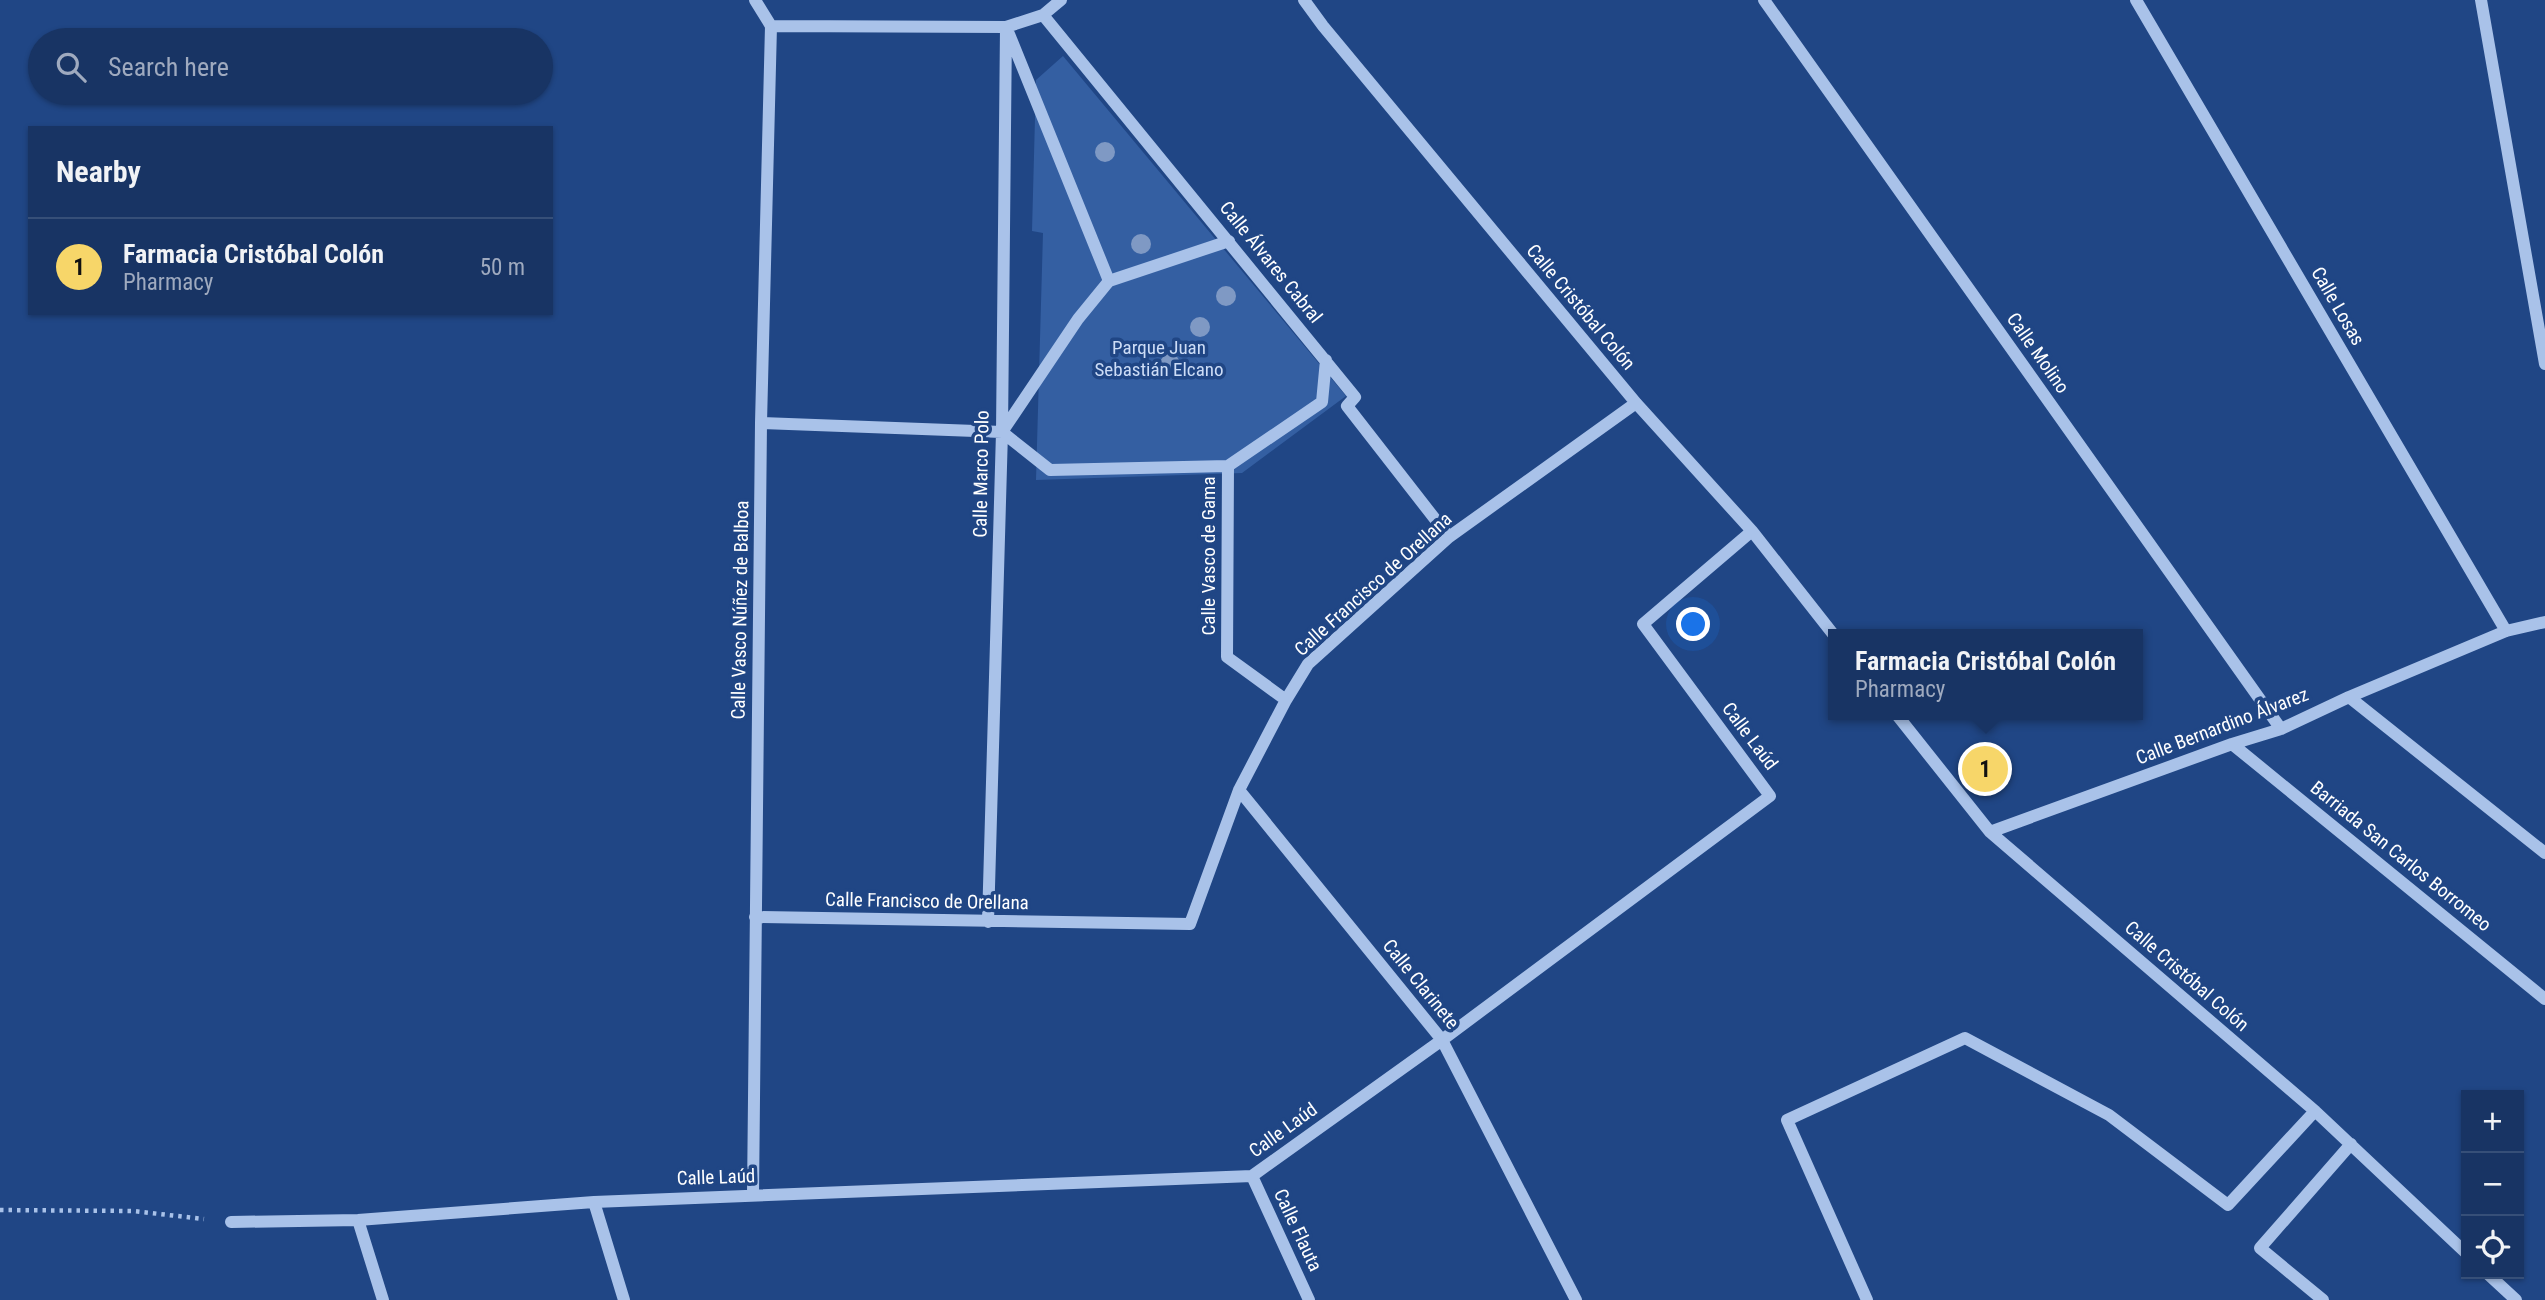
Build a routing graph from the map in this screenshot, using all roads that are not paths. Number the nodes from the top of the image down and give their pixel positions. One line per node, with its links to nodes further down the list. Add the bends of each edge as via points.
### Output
1 (755, 0): 8 (street)
2 (1061, 0): 7 (street)
3 (1304, 0): 14 (street, Calle Cristóbal Colón)
4 (1764, 0): 26 (street, Calle Molino)
5 (2136, 0): 22 (street, Calle Losas)
6 (2481, 0): 13 (street)
7 (1043, 15): 9 (street); 10 (street, Calle Álvares Cabral)
8 (771, 26): 9 (street); 15 (street, Calle Vasco Núñez de Balboa)
9 (1006, 27): 11 (street); 16 (street, Calle Marco Polo)
10 (1229, 241): 11 (street); 12 (street, Calle Álvares Cabral)
11 (1109, 281): 16 (street)
12 (1326, 360): 17 (street, via 1322,402); 19 (street, Calle Álvares Cabral, via 1355,397 1347,406)
13 (2545, 364)
14 (1636, 403): 18 (street, Calle Cristóbal Colón); 19 (street, Calle Francisco de Orellana)
15 (761, 423): 16 (street); 31 (street, Calle Vasco Núñez de Balboa)
16 (1002, 432): 17 (street, via 1050,470); 32 (street, Calle Marco Polo)
17 (1228, 466): 24 (street, Calle Vasco de Gama, via 1227,657)
18 (1752, 531): 21 (street, Calle Cristóbal Colón); 34 (street, Calle Laúd, via 1643,624 1770,796)
19 (1449, 537): 24 (street, Calle Francisco de Orellana, via 1308,664)
20 (2545, 622): 22 (street, Calle Bernardino Álvarez)
21 (1829, 629)
22 (2506, 631): 23 (street, Calle Bernardino Álvarez)
23 (2349, 697): 26 (street, Calle Bernardino Álvarez); 30 (street)
24 (1286, 700): 28 (street, Calle Francisco de Orellana)
25 (1901, 720): 29 (street, Calle Cristóbal Colón)
26 (2281, 729): 27 (street, Calle Bernardino Álvarez)
27 (2232, 744): 29 (street, Calle Bernardino Álvarez); 33 (street, Barriada San Carlos Borromeo)
28 (1239, 790): 32 (street, Calle Francisco de Orellana, via 1190,923); 34 (street, Calle Clarinete)
29 (1990, 832): 35 (street, Calle Cristóbal Colón)
30 (2545, 853)
31 (755, 917): 32 (street, Calle Francisco de Orellana); 38 (street, Calle Vasco Núñez de Balboa)
32 (988, 922)
33 (2545, 999)
34 (1443, 1040): 37 (street, Calle Laúd); 47 (street, Calle Clarinete)
35 (2315, 1111): 36 (street, Calle Cristóbal Colón); 48 (street, via 2228,1205 2109,1115 1965,1038 1787,1120)
36 (2351, 1144): 42 (street, Calle Cristóbal Colón); 49 (street, via 2260,1248)
37 (1252, 1177): 38 (street, Calle Laúd); 46 (street, Calle Flauta)
38 (753, 1195): 39 (street, Calle Laúd)
39 (594, 1202): 40 (street, Calle Laúd); 45 (street)
40 (358, 1220): 41 (street, Calle Laúd); 44 (street)
41 (231, 1222)
42 (2461, 1248)
43 (2493, 1279): 50 (street)
44 (383, 1300)
45 (624, 1300)
46 (1309, 1300)
47 (1576, 1300)
48 (1867, 1300)
49 (2323, 1300)
50 (2516, 1300)

